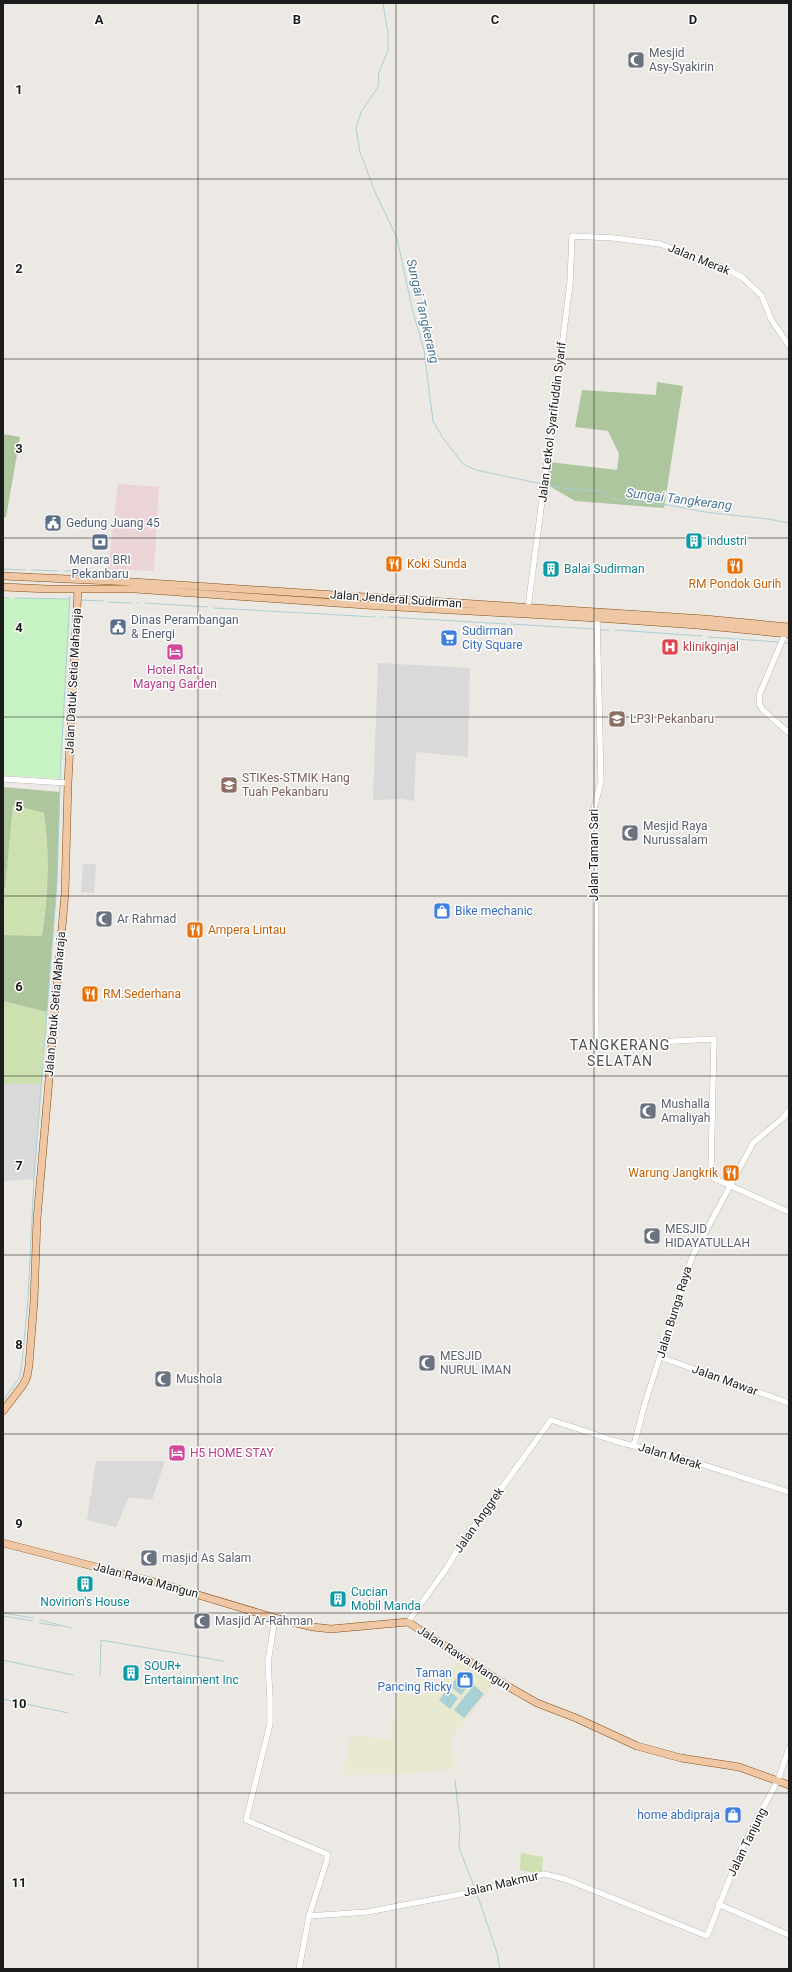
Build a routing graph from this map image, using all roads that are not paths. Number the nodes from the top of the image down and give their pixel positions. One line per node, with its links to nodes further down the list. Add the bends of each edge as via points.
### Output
1 (572, 236): 2 (street, Jalan Merak, via 660,244 729,270 743,278 762,296 771,319); 8 (street, Jalan Letkol Syarifuddin Syarif, via 570,283)
2 (789, 346)
3 (3, 576): 6 (main road, Jalan Jenderal Sudirman)
4 (3, 587): 5 (main road, Jalan Jenderal Sudirman)
5 (78, 589): 7 (main road, Jalan Jenderal Sudirman, via 135,590); 14 (main road, Jalan Datuk Setia Maharaja)
6 (319, 594): 7 (main road); 8 (main road, Jalan Jenderal Sudirman)
7 (319, 602): 9 (main road, Jalan Jenderal Sudirman)
8 (528, 608): 10 (main road, Jalan Jenderal Sudirman, via 704,619)
9 (597, 618): 11 (main road, Jalan Jenderal Sudirman); 16 (street, Jalan Taman Sari, via 601,781 593,813 596,1045 714,1039 711,1171 713,1178)
10 (789, 628)
11 (787, 634): 12 (street, via 760,693 759,704)
12 (789, 733)
13 (3, 779): 14 (street)
14 (62, 783): 20 (main road, Jalan Datuk Setia Maharaja, via 65,893 37,1219 29,1365 27,1377)
15 (789, 1110): 16 (street, Jalan Bunga Raya, via 753,1143)
16 (730, 1186): 17 (street); 18 (street, Jalan Bunga Raya, via 692,1257)
17 (789, 1212)
18 (660, 1357): 19 (street, Jalan Mawar); 22 (street, Jalan Bunga Raya)
19 (789, 1403)
20 (3, 1411)
21 (551, 1420): 22 (street, Jalan Merak); 26 (street, Jalan Anggrek)
22 (634, 1445): 23 (street, Jalan Merak)
23 (789, 1492)
24 (3, 1542): 25 (main road, Jalan Rawa Mangun, via 162,1584)
25 (275, 1618): 26 (main road, Jalan Rawa Mangun, via 331,1629); 31 (street, via 268,1662 270,1724 246,1820 327,1854 326,1865)
26 (408, 1622): 28 (main road, Jalan Rawa Mangun, via 537,1703 637,1746 681,1758 739,1767)
27 (789, 1748): 28 (street, Jalan Tanjung)
28 (778, 1780): 29 (main road, Jalan Rawa Mangun); 30 (street, Jalan Tanjung, via 741,1850)
29 (789, 1785)
30 (718, 1904): 32 (street); 33 (street, Jalan Tanjung)
31 (309, 1916): 33 (street, Jalan Makmur, via 368,1912 468,1893 544,1874 565,1879); 34 (street)
32 (789, 1935)
33 (707, 1936)
34 (299, 1969)

